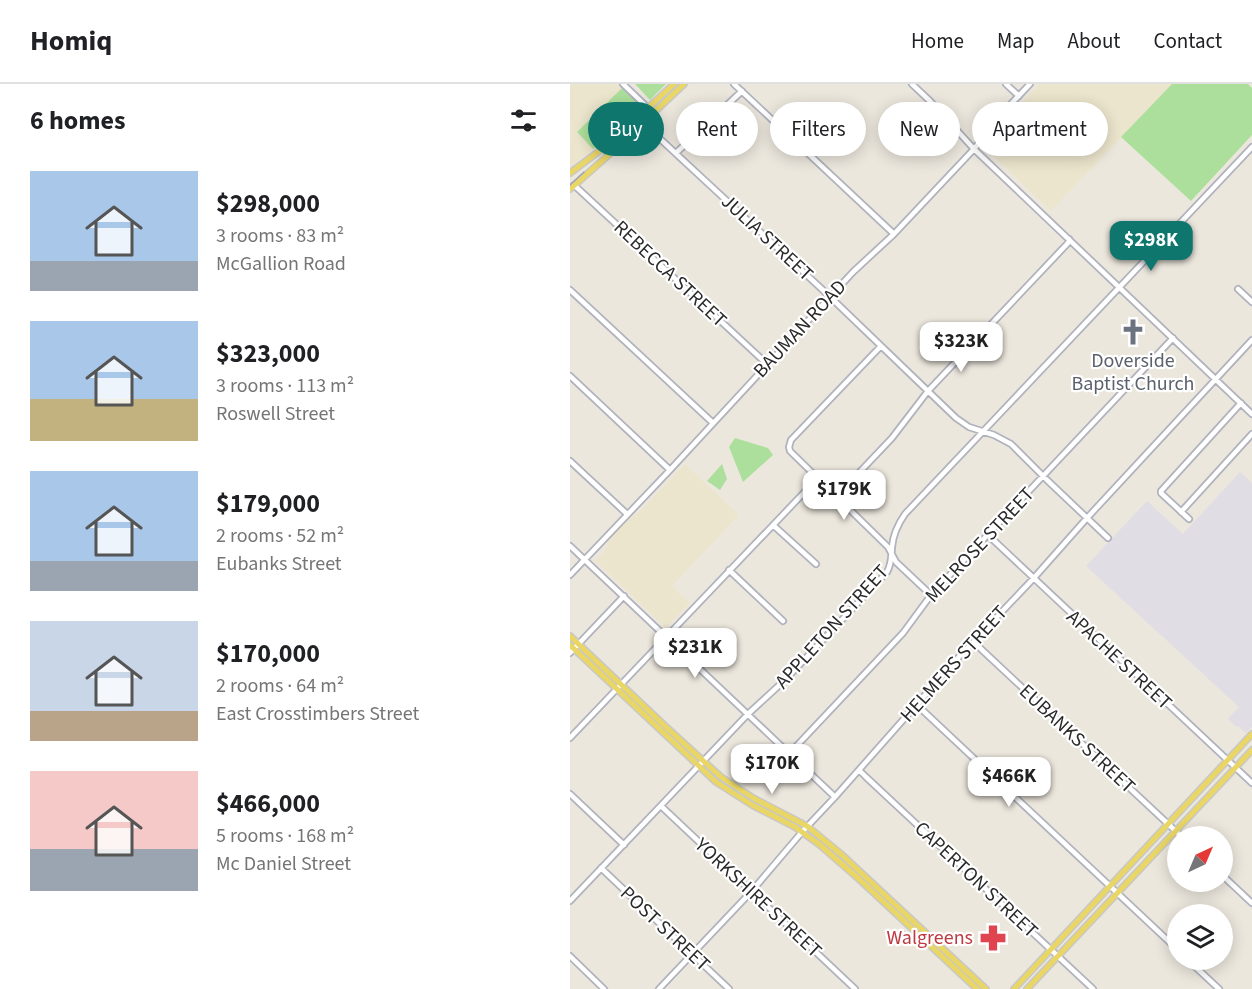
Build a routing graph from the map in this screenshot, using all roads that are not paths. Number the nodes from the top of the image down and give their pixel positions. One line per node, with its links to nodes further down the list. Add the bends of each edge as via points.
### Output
1 (623, 84): 10 (street)
2 (674, 84): 11 (main road)
3 (684, 84): 12 (main road)
4 (734, 84): 8 (street)
5 (912, 84): 16 (street)
6 (1006, 84): 9 (street)
7 (1030, 84): 9 (street, BAUMAN ROAD)
8 (742, 91): 13 (street); 29 (street)
9 (1019, 96): 14 (street, BAUMAN ROAD)
10 (642, 102)
11 (658, 102)
12 (661, 102)
13 (730, 102)
14 (1013, 102)
15 (664, 142): 19 (street, JULIA STREET)
16 (972, 147)
17 (1252, 147): 31 (street, APPLETON STREET)
18 (972, 151): 29 (street, BAUMAN ROAD)
19 (676, 153)
20 (608, 156): 25 (main road)
21 (679, 156): 34 (street, JULIA STREET)
22 (981, 156): 30 (street)
23 (591, 157): 24 (main road); 25 (main road)
24 (586, 161): 26 (main road); 27 (main road)
25 (598, 165): 26 (main road)
26 (593, 169): 28 (main road)
27 (570, 172)
28 (572, 187): 39 (street, REBECCA STREET)
29 (894, 234): 34 (street, BAUMAN ROAD)
30 (1069, 239): 31 (street); 42 (street)
31 (1120, 287): 36 (street); 47 (street, APPLETON STREET)
32 (1238, 289): 35 (street)
33 (570, 290): 45 (street)
34 (830, 296): 38 (street, JULIA STREET); 39 (street, BAUMAN ROAD)
35 (1252, 302)
36 (1173, 338): 41 (street); 52 (street, MELROSE STREET)
37 (1252, 340): 41 (street, HELMERS STREET)
38 (881, 346): 42 (street, JULIA STREET); 53 (street, via 791,440 790,452)
39 (767, 364): 45 (street, BAUMAN ROAD)
40 (570, 376): 51 (street)
41 (1215, 380): 43 (street); 57 (street, HELMERS STREET)
42 (928, 392): 46 (street, JULIA STREET); 54 (street, via 892,438)
43 (1241, 403): 44 (street); 55 (street, via 1161,489)
44 (1252, 414)
45 (713, 423): 51 (street, BAUMAN ROAD)
46 (969, 427): 47 (street, JULIA STREET); 49 (street, via 973,430)
47 (983, 431): 49 (street, APPLETON STREET); 52 (street, JULIA STREET, via 1011,444)
48 (1252, 434): 55 (street)
49 (973, 442): 63 (street, APPLETON STREET, via 905,514)
50 (570, 461): 56 (street)
51 (670, 470): 56 (street, BAUMAN ROAD)
52 (1043, 476): 57 (street, JULIA STREET); 60 (street, MELROSE STREET)
53 (817, 479): 54 (street); 59 (street)
54 (836, 497): 63 (street)
55 (1181, 512): 58 (street)
56 (627, 514): 64 (street, BAUMAN ROAD)
57 (1087, 518): 61 (street, JULIA STREET); 69 (street, HELMERS STREET)
58 (1189, 519)
59 (773, 525): 66 (street); 67 (street)
60 (988, 535): 69 (street, APACHE STREET); 70 (street, MELROSE STREET)
61 (1108, 538)
62 (570, 546): 64 (street)
63 (890, 546): 65 (street, APPLETON STREET)
64 (585, 559): 68 (street, BAUMAN ROAD); 71 (street)
65 (894, 563): 70 (street); 80 (street, APPLETON STREET)
66 (816, 564)
67 (729, 570): 72 (street); 74 (street)
68 (570, 576)
69 (1033, 579): 75 (street, HELMERS STREET); 85 (street, APACHE STREET)
70 (931, 595): 84 (street, MELROSE STREET, via 903,633)
71 (624, 597): 74 (street); 76 (street)
72 (783, 621)
73 (570, 636): 76 (main road)
74 (666, 637): 78 (street); 80 (street)
75 (974, 641): 79 (street, HELMERS STREET); 94 (street, EUBANKS STREET)
76 (579, 644): 77 (street); 78 (main road)
77 (571, 649): 78 (main road)
78 (620, 687): 82 (street); 86 (main road)
79 (917, 705): 88 (street, HELMERS STREET); 104 (street)
80 (748, 714): 84 (street); 86 (street, APPLETON STREET)
81 (1252, 734): 85 (main road)
82 (570, 738)
83 (1252, 750): 87 (main road)
84 (789, 754): 91 (street)
85 (1227, 761): 87 (street, APACHE STREET); 94 (main road)
86 (701, 764): 92 (main road, via 721,786); 93 (street, APPLETON STREET)
87 (1235, 768): 89 (street, APACHE STREET); 97 (main road)
88 (859, 770): 91 (street, HELMERS STREET); 110 (street, CAPERTON STREET)
89 (1252, 783)
90 (570, 794): 100 (street)
91 (835, 797): 95 (street, HELMERS STREET)
92 (754, 802): 95 (main road); 98 (main road)
93 (661, 806): 100 (street, APPLETON STREET); 105 (street, YORKSHIRE STREET)
94 (1168, 824): 96 (street, EUBANKS STREET); 104 (main road)
95 (807, 826): 98 (street, HELMERS STREET); 102 (main road, via 841,854)
96 (1170, 826)
97 (1181, 826)
98 (802, 832): 102 (main road); 105 (street, HELMERS STREET)
99 (1167, 841): 106 (main road)
100 (624, 845): 101 (street, APPLETON STREET)
101 (601, 868): 107 (street, APPLETON STREET); 111 (street, POST STREET)
102 (862, 878): 115 (main road)
103 (1233, 885): 108 (street)
104 (1110, 886): 106 (street); 110 (main road)
105 (751, 892): 111 (street, HELMERS STREET); 119 (street, YORKSHIRE STREET)
106 (1118, 893): 109 (street); 113 (main road)
107 (570, 901)
108 (1252, 903)
109 (1167, 940)
110 (1051, 949): 113 (street, CAPERTON STREET); 122 (main road)
111 (691, 954): 117 (street, HELMERS STREET); 118 (street, POST STREET)
112 (570, 956): 116 (street)
113 (1059, 956): 123 (main road); 124 (street, CAPERTON STREET)
114 (1199, 970): 125 (street)
115 (963, 972): 120 (main road); 121 (main road)
116 (604, 989)
117 (659, 989)
118 (729, 989)
119 (855, 989)
120 (977, 989)
121 (986, 989)
122 (1014, 989)
123 (1028, 989)
124 (1093, 989)
125 (1219, 989)

